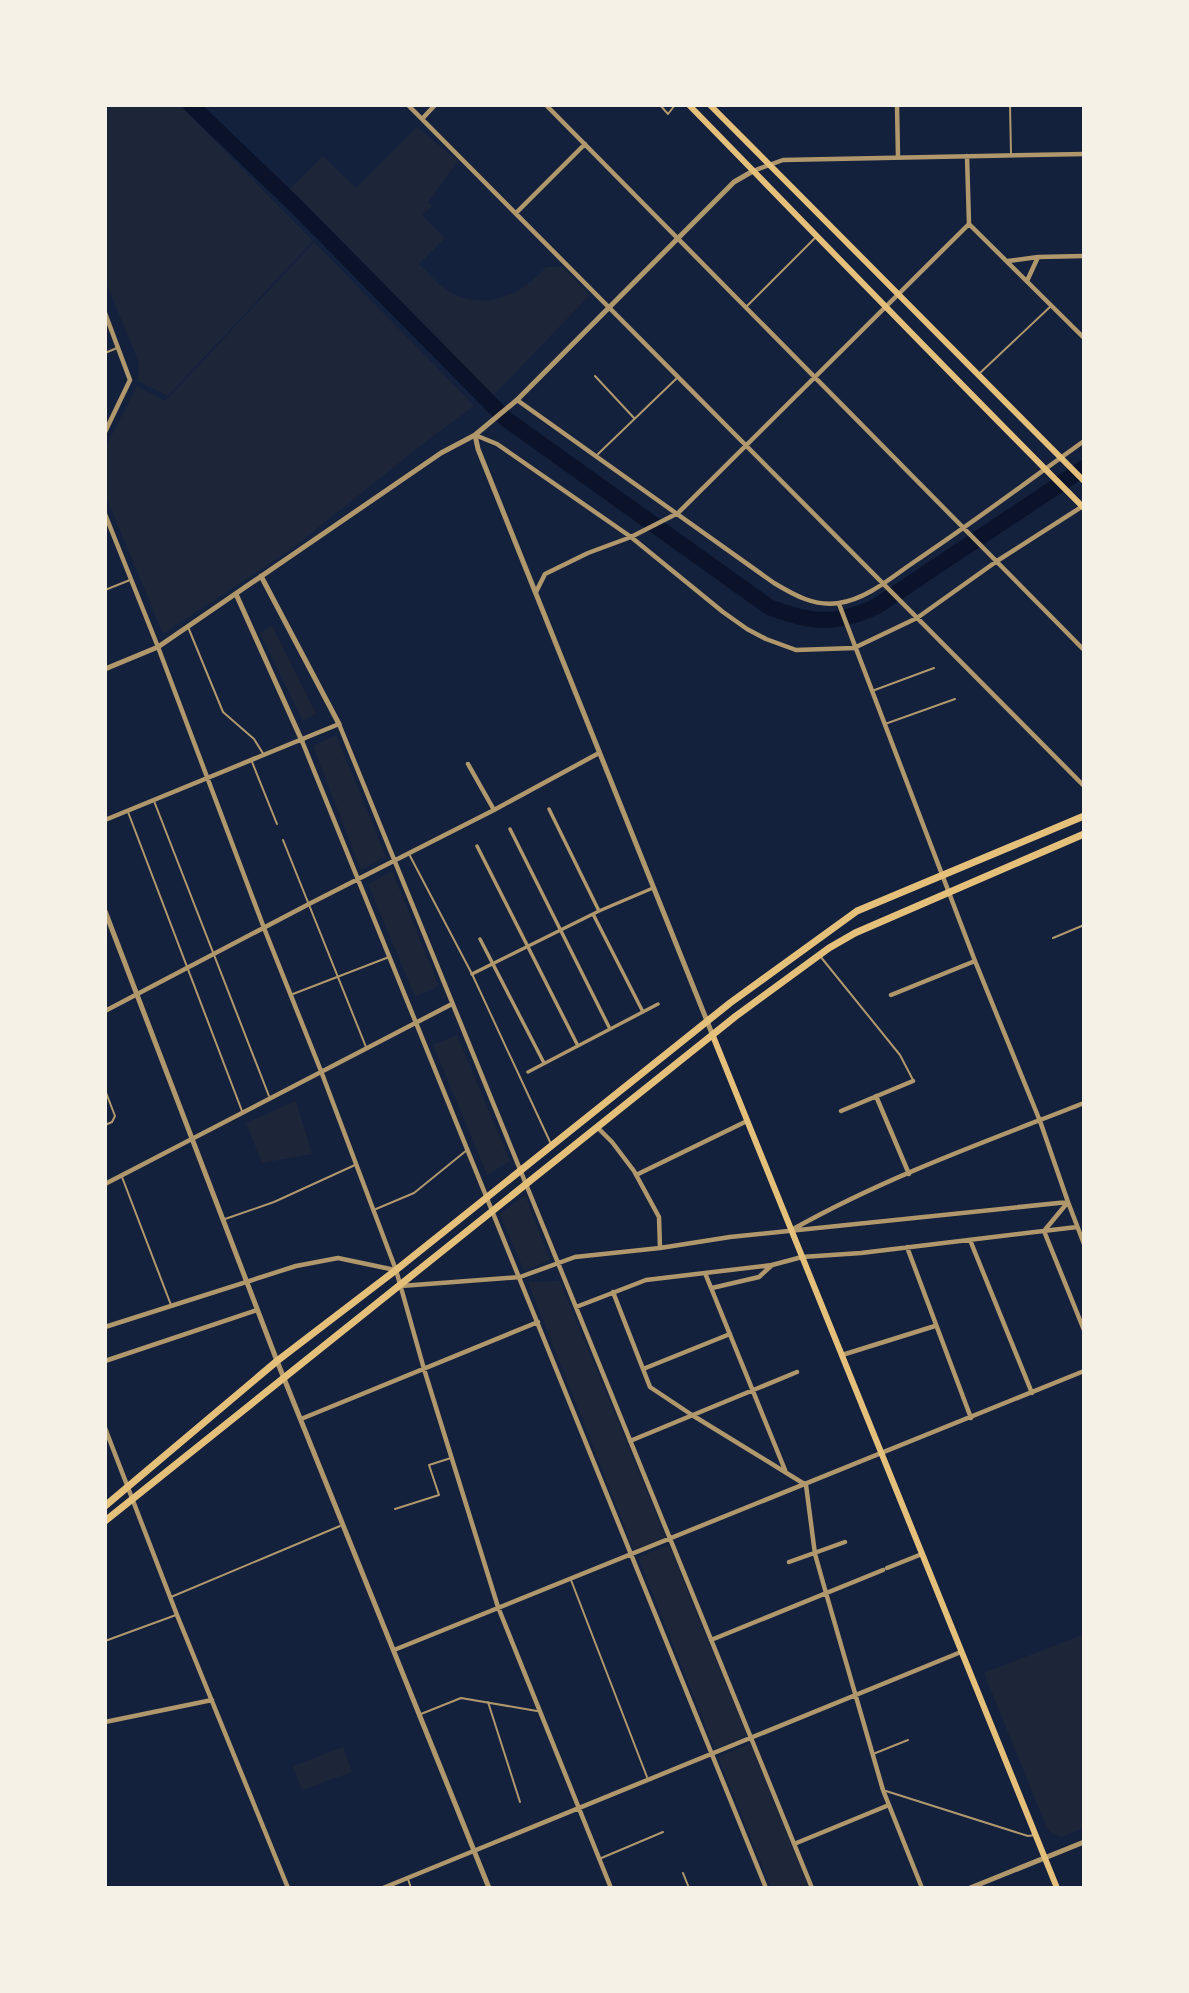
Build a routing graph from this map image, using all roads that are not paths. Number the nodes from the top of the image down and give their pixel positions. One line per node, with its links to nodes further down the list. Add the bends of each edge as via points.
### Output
1 (408, 105): 10 (street)
2 (435, 105): 10 (street)
3 (546, 105): 11 (street)
4 (660, 105): 5 (lane, via 668,114)
5 (676, 105)
6 (689, 105): 17 (main road)
7 (710, 105): 16 (main road)
8 (897, 105): 15 (street)
9 (1010, 105): 13 (lane)
10 (422, 118): 18 (street)
11 (585, 144): 18 (street); 21 (street)
12 (1084, 154): 13 (street)
13 (1011, 155): 14 (street)
14 (967, 156): 15 (street); 19 (street)
15 (898, 157): 16 (street)
16 (768, 163): 17 (street); 26 (main road)
17 (753, 171): 20 (main road); 21 (street, via 734,182)
18 (516, 213): 28 (street)
19 (970, 224): 24 (street); 26 (street)
20 (818, 235): 29 (lane); 30 (main road)
21 (678, 239): 28 (street); 29 (street)
22 (1084, 256): 23 (street)
23 (1038, 257): 24 (street); 25 (street)
24 (1007, 261): 25 (street)
25 (1027, 281): 27 (street)
26 (900, 295): 30 (street); 35 (main road)
27 (1051, 306): 32 (street); 35 (lane)
28 (609, 307): 37 (street); 39 (street)
29 (746, 308): 38 (street)
30 (887, 308): 38 (street); 47 (main road)
31 (105, 313): 33 (street)
32 (1084, 338)
33 (118, 348): 34 (lane); 41 (street, via 130,380)
34 (105, 353)
35 (978, 374): 46 (main road)
36 (595, 376): 40 (lane)
37 (678, 377): 40 (lane); 44 (street)
38 (814, 378): 44 (street); 53 (street)
39 (517, 400): 42 (street); 45 (street)
40 (635, 419): 45 (lane)
41 (105, 432)
42 (475, 435): 55 (street, via 497,444); 57 (street, via 441,453); 61 (street)
43 (1084, 441): 46 (street)
44 (747, 447): 50 (street); 59 (street)
45 (597, 456): 50 (street)
46 (1061, 458): 47 (street); 48 (main road)
47 (1045, 469): 49 (main road); 53 (street)
48 (1084, 481)
49 (1083, 506): 56 (street)
50 (678, 513): 55 (street); 63 (street, via 798,598)
51 (105, 514): 52 (street)
52 (111, 529): 54 (lane); 58 (street)
53 (964, 529): 56 (street); 59 (street)
54 (105, 532)
55 (631, 537): 61 (street, via 545,574); 67 (street, via 723,612 766,639 796,650)
56 (997, 561): 64 (street); 68 (street)
57 (261, 576): 62 (street); 73 (street)
58 (131, 580): 60 (lane); 66 (street)
59 (882, 584): 63 (street); 64 (street)
60 (105, 590)
61 (535, 593): 76 (street)
62 (236, 594): 65 (street); 75 (street)
63 (838, 603): 67 (street)
64 (915, 616): 67 (street); 81 (street)
65 (188, 627): 66 (street); 77 (lane, via 223,712 254,739)
66 (158, 647): 69 (street); 80 (street)
67 (855, 648): 71 (street)
68 (1084, 650)
69 (105, 668)
70 (934, 668): 71 (lane)
71 (872, 691): 74 (street)
72 (955, 699): 74 (lane)
73 (339, 724): 75 (street); 94 (street)
74 (884, 724): 95 (street)
75 (302, 741): 77 (street); 96 (street)
76 (599, 753): 84 (street); 97 (street)
77 (265, 756): 78 (street)
78 (252, 761): 80 (street); 88 (lane)
79 (468, 764): 84 (street)
80 (207, 779): 82 (street); 104 (street)
81 (1084, 785)
82 (153, 800): 85 (street); 109 (lane)
83 (549, 809): 101 (street)
84 (494, 810): 93 (street)
85 (127, 811): 87 (street); 114 (lane)
86 (1084, 817): 95 (main road)
87 (105, 820)
88 (277, 824)
89 (510, 829): 105 (street)
90 (1084, 834): 98 (main road)
91 (283, 840): 99 (lane)
92 (477, 846): 108 (street)
93 (409, 854): 94 (street); 115 (lane)
94 (395, 861): 96 (street); 120 (street)
95 (943, 876): 98 (street); 124 (main road, via 857,911)
96 (358, 880): 99 (street); 111 (street)
97 (653, 888): 101 (street); 124 (street)
98 (949, 891): 110 (main road, via 855,933); 112 (street)
99 (309, 904): 104 (street); 116 (lane)
100 (105, 911): 117 (street)
101 (599, 911): 102 (street)
102 (593, 914): 105 (street); 123 (street)
103 (1084, 925): 106 (lane)
104 (264, 928): 109 (street); 118 (street)
105 (560, 930): 108 (street); 126 (street)
106 (1053, 938)
107 (481, 939): 113 (street)
108 (527, 946): 113 (street); 128 (street)
109 (213, 954): 114 (street); 136 (lane)
110 (819, 955): 127 (main road); 133 (lane, via 900,1055)
111 (390, 957): 116 (lane); 125 (street)
112 (975, 961): 119 (street); 141 (street)
113 (493, 963): 115 (street); 130 (street)
114 (188, 969): 117 (street); 139 (lane)
115 (472, 974): 145 (lane)
116 (338, 977): 118 (lane); 129 (lane)
117 (137, 995): 122 (street); 144 (street)
118 (291, 995): 131 (street)
119 (891, 995)
120 (453, 1004): 125 (street); 148 (street)
121 (658, 1004): 123 (street)
122 (105, 1011)
123 (643, 1012): 126 (street)
124 (707, 1021): 127 (street); 145 (main road)
125 (416, 1022): 129 (street); 146 (street)
126 (610, 1029): 128 (street)
127 (713, 1036): 140 (main road); 143 (main road)
128 (578, 1046): 130 (street)
129 (367, 1049): 131 (street)
130 (544, 1063): 132 (street)
131 (321, 1071): 136 (street); 147 (street)
132 (528, 1072)
133 (913, 1081): 135 (street)
134 (105, 1090): 142 (lane, via 115,1116)
135 (876, 1096): 138 (street); 149 (street)
136 (270, 1098): 139 (street)
137 (1084, 1103): 141 (street)
138 (841, 1111)
139 (243, 1112): 144 (street)
140 (747, 1121): 150 (street); 160 (main road)
141 (1040, 1121): 149 (street); 155 (street)
142 (105, 1125)
143 (598, 1128): 150 (street); 153 (main road)
144 (192, 1139): 151 (street); 158 (street)
145 (552, 1145): 148 (main road)
146 (468, 1149): 154 (street); 156 (lane, via 414,1193)
147 (356, 1165): 156 (street); 158 (lane)
148 (520, 1170): 153 (street); 154 (main road)
149 (909, 1174): 160 (street)
150 (636, 1175): 165 (street, via 659,1217)
151 (121, 1176): 152 (street); 176 (lane)
152 (105, 1183)
153 (527, 1185): 157 (main road); 167 (street)
154 (487, 1197): 157 (street); 169 (main road)
155 (1068, 1202): 159 (street); 160 (street); 161 (street)
156 (374, 1210): 169 (street)
157 (493, 1212): 171 (street); 173 (main road)
158 (222, 1220): 172 (street)
159 (1077, 1227): 161 (street); 163 (street)
160 (792, 1230): 165 (street); 166 (main road)
161 (1044, 1231): 162 (street); 182 (street)
162 (971, 1240): 164 (street); 193 (street)
163 (1084, 1244)
164 (906, 1247): 166 (street); 180 (street)
165 (660, 1248): 167 (street)
166 (802, 1257): 168 (street); 184 (main road)
167 (558, 1263): 171 (street); 177 (street)
168 (772, 1265): 170 (street); 174 (street, via 759,1277)
169 (396, 1270): 172 (street, via 338,1258); 173 (street); 186 (main road)
170 (705, 1273): 174 (street); 175 (street, via 646,1280)
171 (520, 1278): 173 (street); 179 (street)
172 (246, 1281): 176 (street); 178 (street)
173 (400, 1286): 187 (street); 191 (main road)
174 (712, 1288): 183 (street)
175 (613, 1292): 177 (street); 188 (street)
176 (171, 1305): 181 (street)
177 (576, 1307): 198 (street)
178 (257, 1310): 185 (street); 186 (street)
179 (538, 1322): 187 (street); 213 (street)
180 (935, 1326): 184 (street); 195 (street)
181 (105, 1327)
182 (1084, 1330)
183 (730, 1334): 188 (street); 192 (street)
184 (842, 1355): 199 (main road)
185 (105, 1361)
186 (277, 1361): 191 (street); 203 (main road)
187 (424, 1369): 196 (street); 200 (street)
188 (643, 1369): 194 (street, via 650,1387)
189 (1084, 1371): 193 (street)
190 (797, 1372): 192 (street)
191 (284, 1380): 196 (street); 204 (main road)
192 (753, 1390): 194 (street); 201 (street)
193 (1032, 1393): 195 (street)
194 (692, 1415): 198 (street); 201 (street)
195 (971, 1418): 199 (street)
196 (300, 1419): 208 (street)
197 (105, 1428): 203 (street)
198 (631, 1441): 209 (street)
199 (881, 1453): 202 (street); 212 (main road)
200 (451, 1458): 206 (lane, via 429,1465 439,1495); 218 (street)
201 (785, 1472): 202 (street)
202 (806, 1485): 209 (street); 211 (street)
203 (127, 1488): 204 (street); 205 (main road)
204 (132, 1499): 207 (main road); 217 (street)
205 (105, 1506)
206 (396, 1509)
207 (105, 1521)
208 (344, 1525): 217 (lane); 222 (street)
209 (671, 1540): 213 (street); 220 (street)
210 (845, 1542): 211 (street)
211 (815, 1554): 214 (street); 216 (street)
212 (922, 1554): 216 (street); 223 (main road)
213 (633, 1555): 215 (street); 232 (street)
214 (789, 1563)
215 (570, 1579): 218 (street); 234 (lane)
216 (826, 1593): 220 (street); 224 (street)
217 (170, 1597): 219 (street)
218 (498, 1607): 222 (street); 227 (street)
219 (177, 1615): 221 (lane); 225 (street)
220 (711, 1640): 230 (street)
221 (105, 1641)
222 (394, 1650): 228 (street)
223 (961, 1652): 224 (street); 240 (main road)
224 (856, 1697): 230 (street); 233 (street)
225 (212, 1700): 229 (street); 249 (street)
226 (487, 1701): 227 (lane); 228 (lane, via 461,1698); 236 (lane)
227 (539, 1711): 238 (street)
228 (420, 1714): 243 (street)
229 (105, 1722)
230 (752, 1740): 232 (street); 242 (street)
231 (908, 1740): 233 (lane)
232 (714, 1755): 234 (street); 255 (street)
233 (873, 1755): 235 (street)
234 (649, 1781): 238 (street)
235 (883, 1790): 237 (street); 240 (lane)
236 (520, 1802)
237 (889, 1805): 242 (street); 257 (street)
238 (578, 1810): 243 (street); 245 (street)
239 (663, 1832): 245 (lane)
240 (1036, 1835): 244 (main road)
241 (1084, 1842): 244 (street)
242 (794, 1844): 256 (street)
243 (474, 1852): 247 (street); 252 (street)
244 (1045, 1858): 248 (street); 259 (main road)
245 (598, 1860): 253 (street)
246 (683, 1873): 254 (lane)
247 (407, 1878): 250 (street); 251 (lane)
248 (982, 1886): 258 (street)
249 (288, 1888)
250 (383, 1888)
251 (411, 1888)
252 (489, 1888)
253 (611, 1888)
254 (689, 1888)
255 (766, 1888)
256 (812, 1888)
257 (922, 1888)
258 (970, 1888)
259 (1057, 1888)

